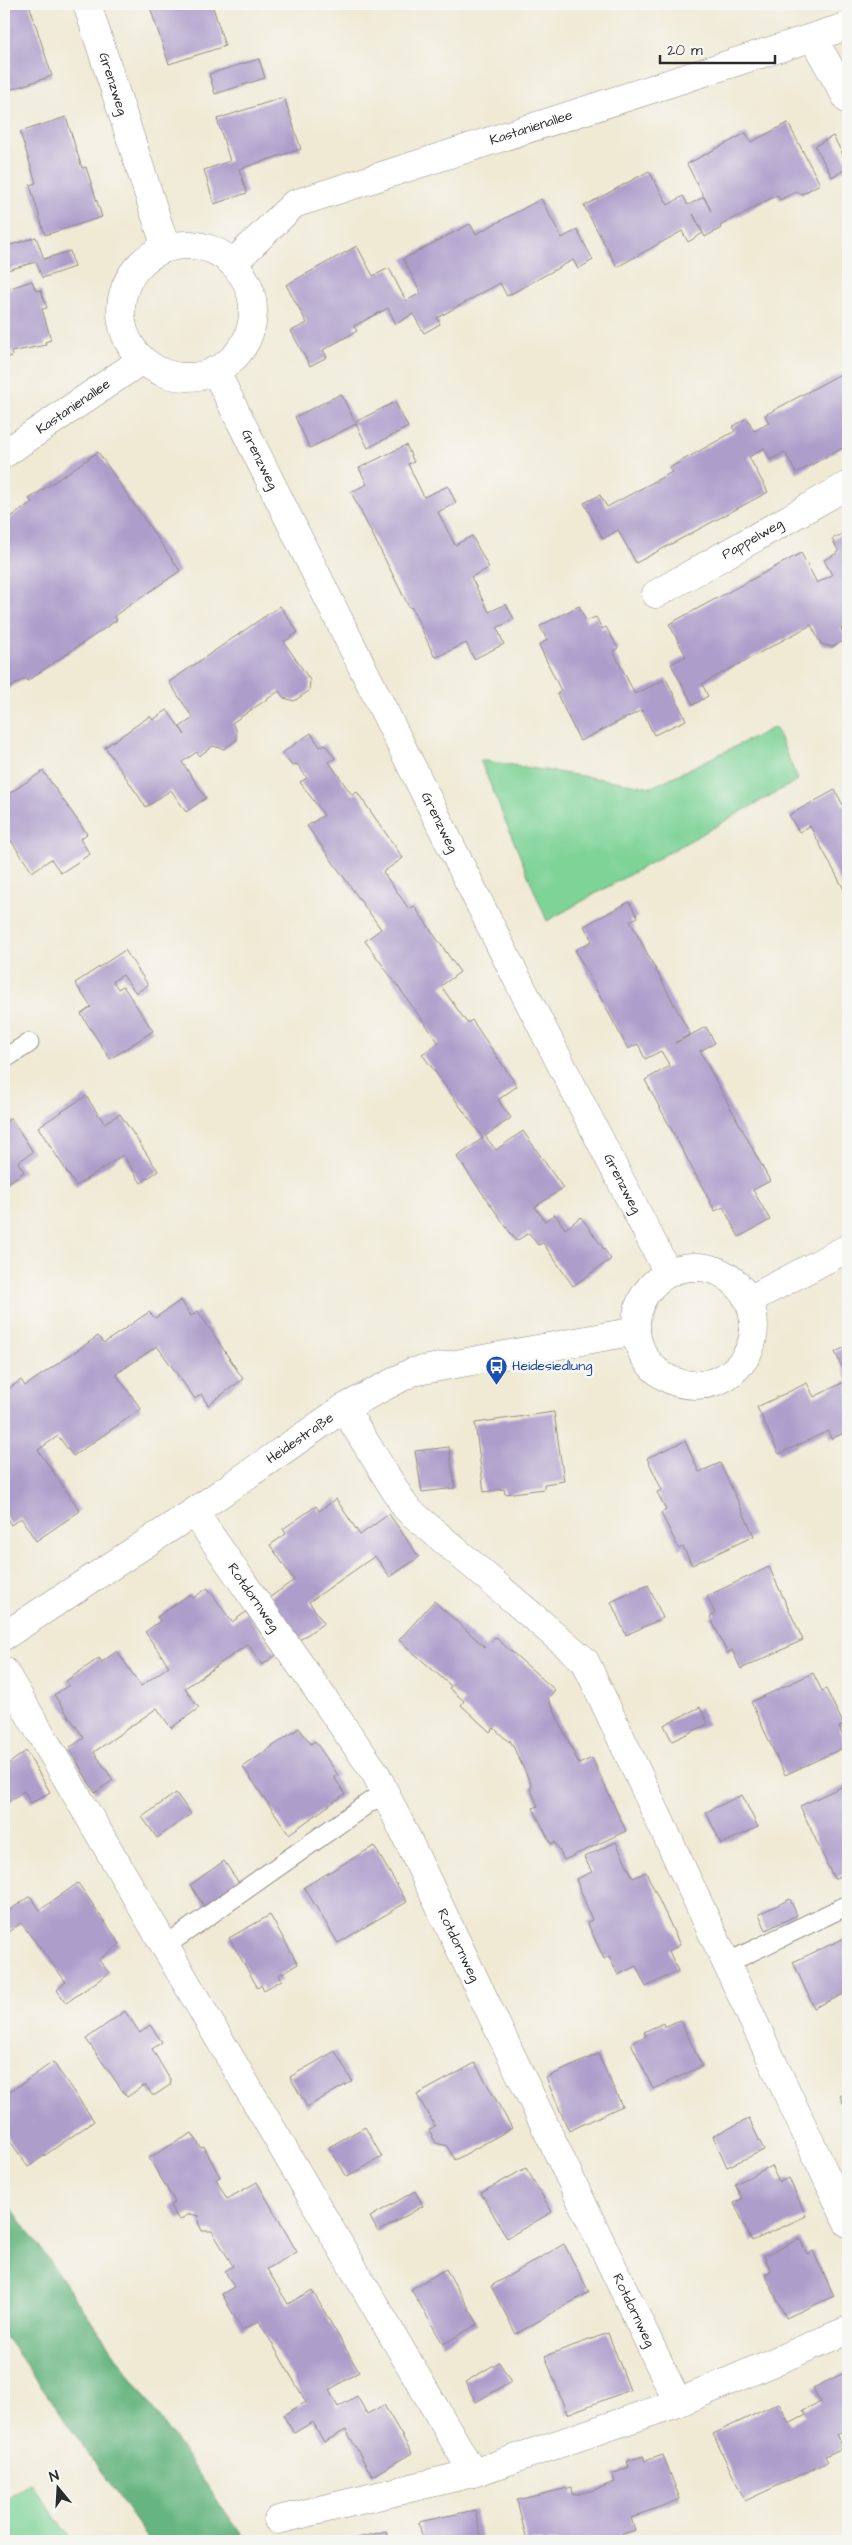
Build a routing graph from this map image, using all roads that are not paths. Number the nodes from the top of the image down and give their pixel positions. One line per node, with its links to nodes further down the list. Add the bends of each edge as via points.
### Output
1 (87, 4): 5 (street, Grenzweg)
2 (848, 26): 3 (street, Kastanienallee)
3 (813, 38): 4 (street); 6 (street, Kastanienallee, via 294,204)
4 (848, 100)
5 (166, 248): 6 (street, via 202,247); 7 (street, via 141,264 131,276 122,297 121,320 128,341)
6 (233, 263): 8 (street, via 245,280 252,299 253,319 247,338 236,355)
7 (142, 360): 8 (street, via 159,371 180,376 201,376); 9 (street, Kastanienallee)
8 (215, 370): 15 (street, Grenzweg, via 507,959)
9 (4, 454)
10 (848, 485): 11 (street, Pappelweg)
11 (656, 594)
12 (29, 1043): 13 (lane)
13 (4, 1059)
14 (848, 1248): 16 (street)
15 (668, 1273): 16 (street, via 686,1267 705,1267 723,1273 738,1284); 17 (street, via 653,1283 643,1298 636,1314)
16 (750, 1300): 17 (street, via 755,1318 754,1337 748,1354 737,1369 722,1380 684,1385 666,1378 651,1366 640,1350)
17 (636, 1331): 18 (street, Heidestraße, via 412,1372)
18 (344, 1408): 19 (street, Heidestraße); 25 (street, via 406,1508 585,1661)
19 (194, 1512): 20 (street, Heidestraße); 22 (street, Rotdornweg, via 376,1774)
20 (4, 1636)
21 (4, 1670): 24 (street)
22 (384, 1792): 24 (lane); 28 (street, Rotdornweg)
23 (848, 1905): 25 (lane)
24 (165, 1946): 29 (street)
25 (727, 1963): 26 (street)
26 (848, 2223)
27 (848, 2330): 28 (street)
28 (678, 2403): 29 (street)
29 (472, 2473): 30 (street)
30 (278, 2520)

